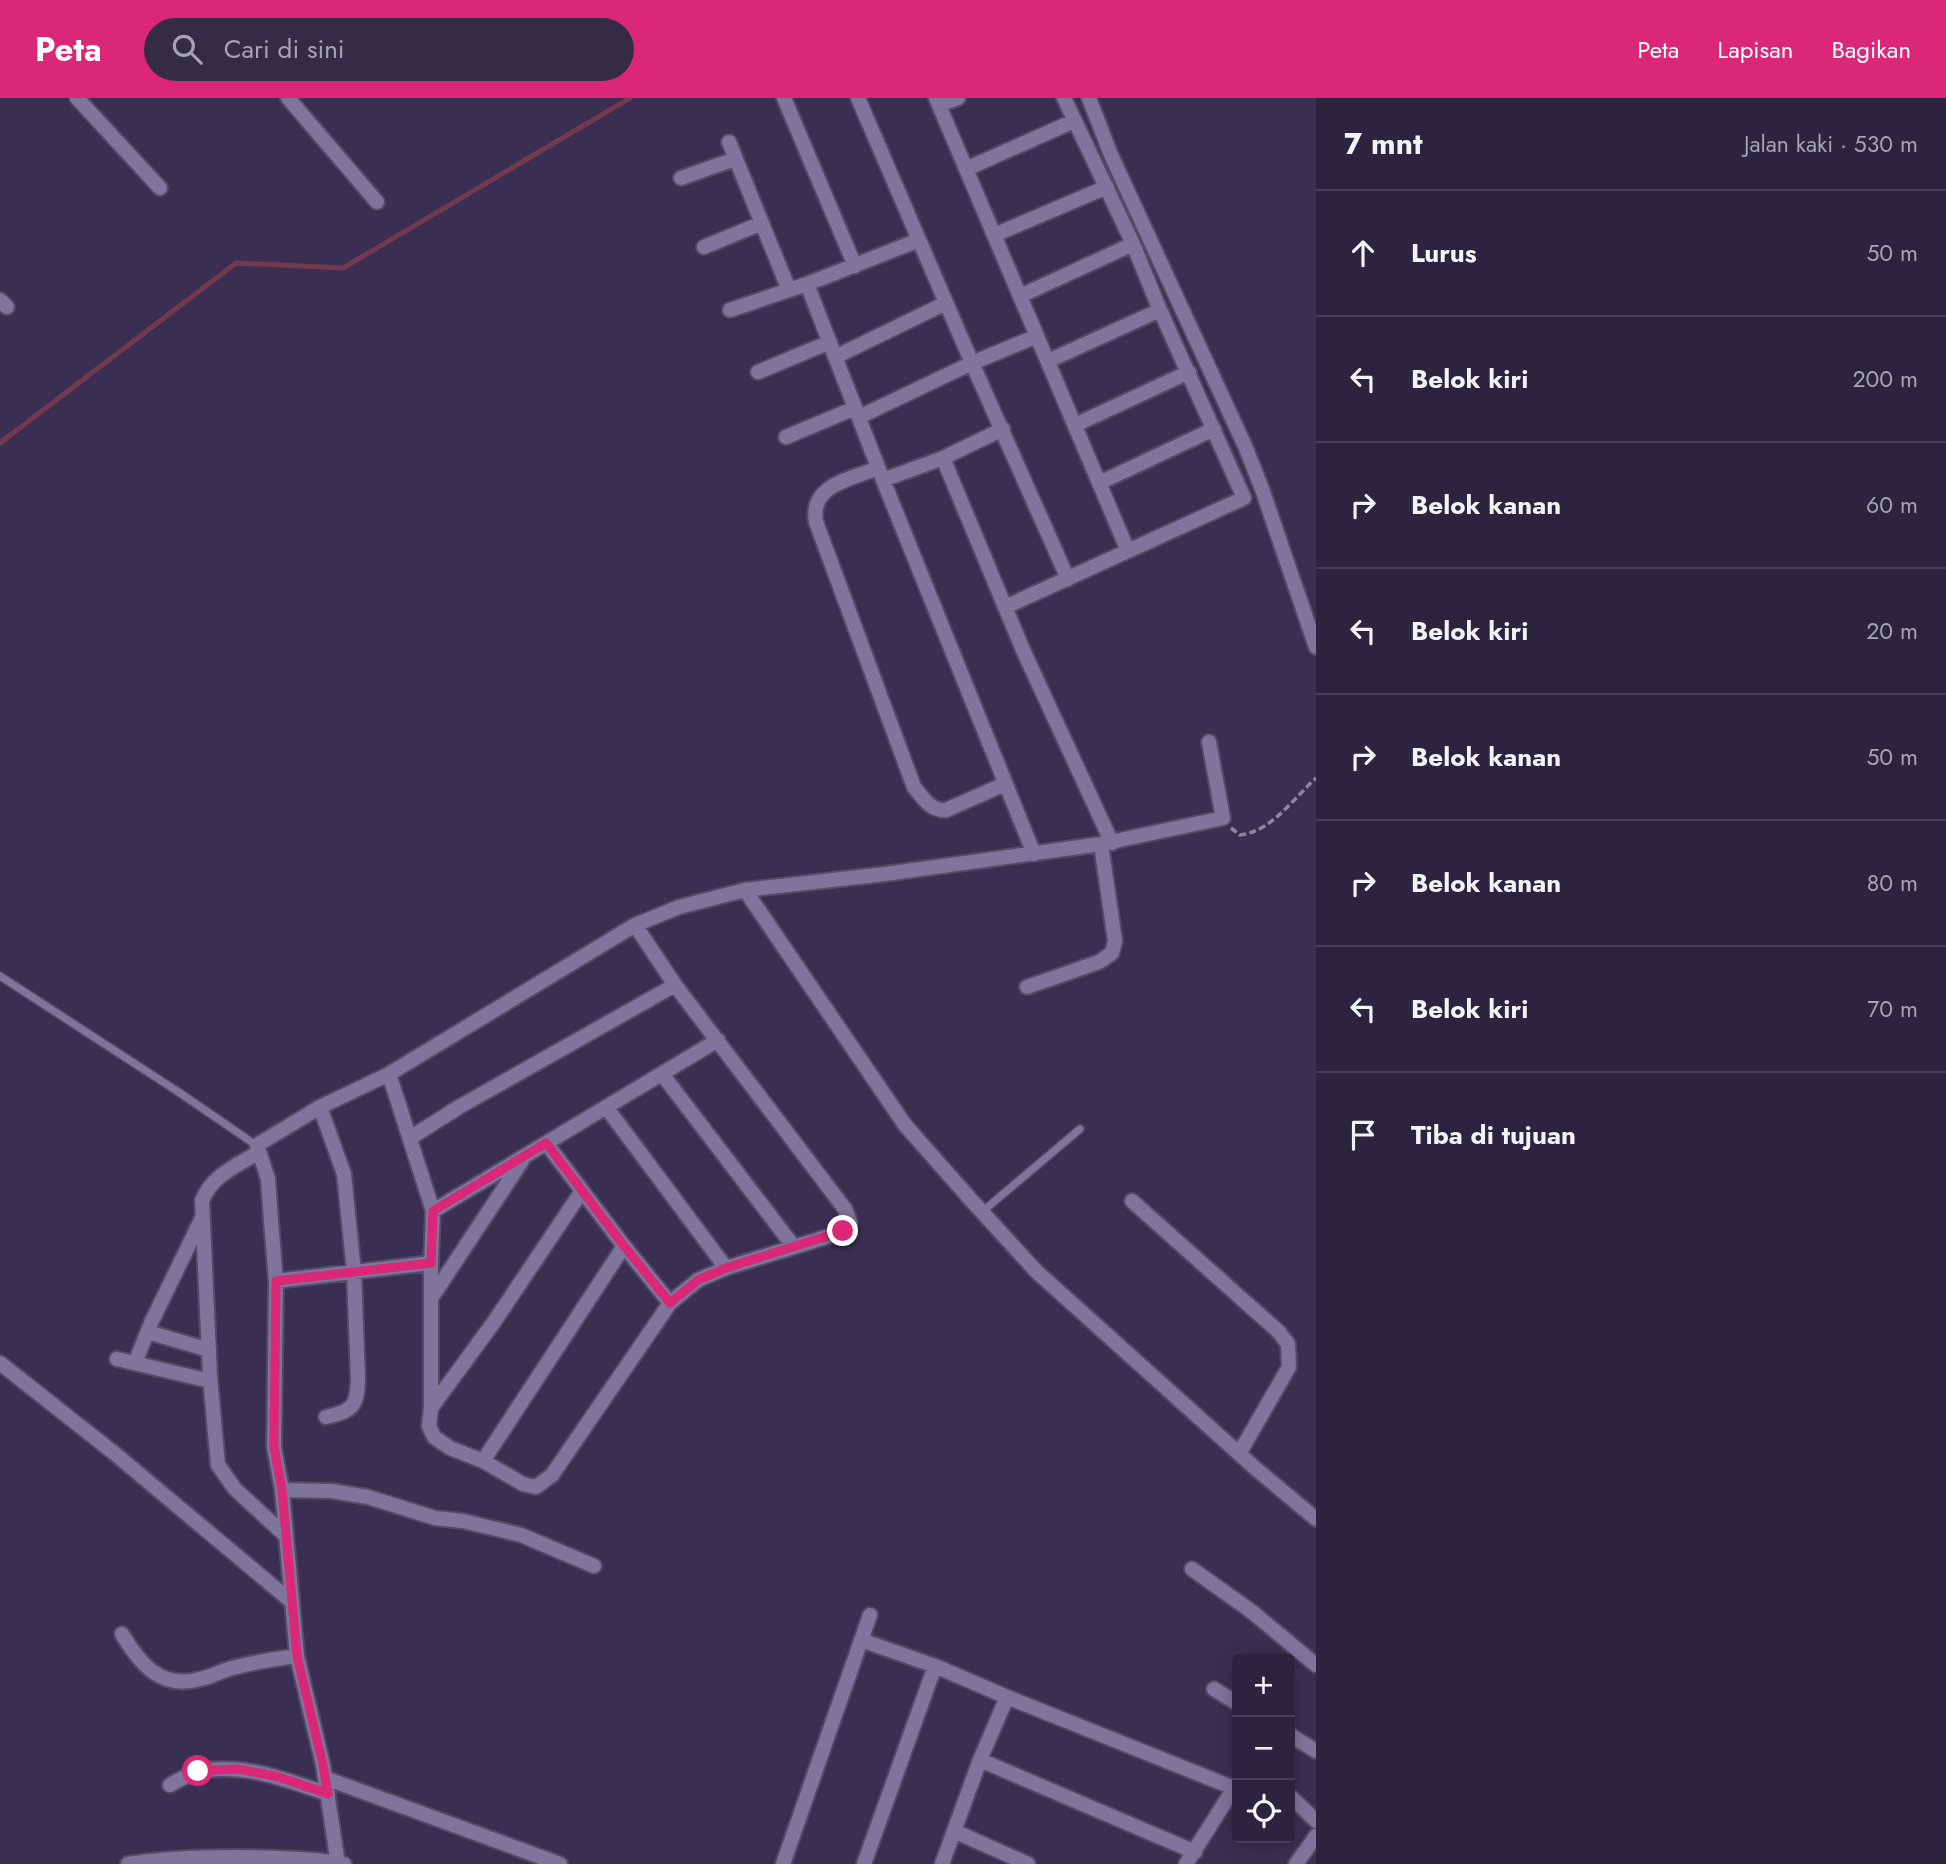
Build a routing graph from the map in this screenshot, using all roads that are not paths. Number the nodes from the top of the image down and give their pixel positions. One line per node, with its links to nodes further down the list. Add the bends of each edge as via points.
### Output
1 (77, 98): 15 (street)
2 (288, 98): 16 (street)
3 (784, 98): 22 (street)
4 (858, 98): 19 (street)
5 (958, 98): 8 (street)
6 (1064, 98): 9 (street)
7 (1089, 98): 47 (street, via 1245,446)
8 (937, 102): 12 (street)
9 (1074, 121): 12 (street); 14 (street)
10 (729, 142): 11 (street)
11 (736, 159): 13 (street); 17 (street)
12 (966, 169): 18 (street)
13 (681, 178)
14 (1107, 187): 18 (street); 20 (street)
15 (160, 188)
16 (377, 202)
17 (762, 223): 21 (street); 24 (street)
18 (994, 235): 25 (street)
19 (919, 240): 22 (street); 26 (street)
20 (1133, 244): 25 (street); 28 (street)
21 (704, 247)
22 (855, 266): 23 (street)
23 (807, 284): 24 (street); 30 (street)
24 (789, 290): 27 (street)
25 (1020, 296): 29 (street)
26 (946, 303): 31 (street); 33 (street)
27 (730, 310)
28 (1160, 310): 32 (street); 35 (street)
29 (1037, 336): 32 (street); 33 (street)
30 (830, 342): 31 (street); 34 (street)
31 (835, 357): 36 (street)
32 (1048, 362): 37 (street)
33 (972, 363): 36 (street); 38 (street)
34 (758, 372)
35 (1189, 372): 37 (street); 39 (street)
36 (857, 413): 40 (street); 42 (street)
37 (1075, 425): 43 (street)
38 (1003, 429): 41 (street); 45 (street)
39 (1214, 429): 43 (street); 44 (street, via 1244,498)
40 (786, 437)
41 (943, 458): 42 (street); 46 (street)
42 (881, 474): 49 (street); 49 (street, via 827,489 814,510 914,787 938,811)
43 (1100, 483): 44 (street)
44 (1128, 551): 45 (street)
45 (1068, 579): 46 (street)
46 (1005, 607): 50 (street)
47 (1316, 647)
48 (1209, 742): 50 (street, via 1223,818)
49 (1005, 784): 51 (street)
50 (1107, 844): 51 (street); 56 (street, via 1115,941 1112,953 1099,962)
51 (1034, 854): 52 (street)
52 (745, 890): 53 (street, via 679,907); 70 (street, via 905,1125)
53 (635, 925): 55 (street); 58 (street)
54 (0, 976): 65 (lane)
55 (674, 985): 57 (street); 63 (street)
56 (1027, 987)
57 (718, 1040): 59 (street); 73 (street, via 845,1209 850,1222 843,1231)
58 (389, 1074): 60 (street); 63 (street)
59 (662, 1074): 61 (street); 73 (street)
60 (320, 1107): 65 (street); 76 (street, via 344,1174)
61 (606, 1107): 64 (street); 75 (street)
62 (1080, 1129): 70 (lane)
63 (410, 1138): 69 (street)
64 (546, 1143): 66 (street); 67 (street)
65 (258, 1149): 71 (street, via 206,1188); 77 (street, via 268,1180)
66 (525, 1156): 69 (street); 78 (street)
67 (582, 1191): 72 (street); 86 (street, via 495,1322)
68 (1132, 1200): 88 (street, via 1288,1344 1289,1367)
69 (433, 1211): 74 (street)
70 (983, 1211): 88 (street, via 1036,1270)
71 (203, 1216): 80 (street); 81 (street)
72 (624, 1246): 79 (street); 89 (street)
73 (794, 1247): 75 (street)
74 (431, 1263): 76 (street); 78 (street)
75 (726, 1268): 79 (street, via 698,1280)
76 (354, 1272): 77 (street); 87 (street, via 357,1394 347,1413)
77 (276, 1281): 90 (street, via 274,1447)
78 (432, 1297): 86 (street)
79 (670, 1303): 89 (street, via 544,1483 536,1487 523,1484)
80 (148, 1332): 81 (street); 84 (street)
81 (209, 1350): 85 (street)
82 (117, 1359): 84 (street)
83 (0, 1363): 95 (street)
84 (135, 1363): 85 (street)
85 (210, 1381): 92 (street, via 218,1465 235,1489)
86 (430, 1408): 89 (street, via 434,1437)
87 (326, 1417)
88 (1239, 1454): 91 (street)
89 (483, 1461)
90 (282, 1490): 92 (street); 93 (street, via 368,1497 435,1518 521,1535)
91 (1316, 1519)
92 (286, 1536): 95 (street)
93 (594, 1566)
94 (1192, 1569): 100 (street)
95 (292, 1602): 99 (street)
96 (870, 1615): 98 (street)
97 (122, 1634): 99 (street, via 136,1658 154,1674 174,1681 199,1680 230,1668)
98 (861, 1640): 101 (street); 123 (street)
99 (297, 1656): 108 (street)
100 (1316, 1665)
101 (934, 1667): 103 (street); 124 (street)
102 (1214, 1689): 104 (street)
103 (1007, 1697): 107 (street); 110 (street)
104 (1232, 1700)
105 (1295, 1738): 106 (street)
106 (1316, 1751)
107 (980, 1760): 115 (street); 117 (street)
108 (325, 1778): 112 (street); 122 (street)
109 (170, 1785): 112 (street, via 198,1771 238,1769)
110 (1232, 1785)
111 (1232, 1793): 117 (street)
112 (328, 1794): 121 (street)
113 (1295, 1801): 114 (street)
114 (1316, 1821)
115 (954, 1831): 125 (street); 126 (street)
116 (1316, 1836): 127 (street)
117 (1191, 1858)
118 (168, 1861): 119 (street); 120 (street)
119 (253, 1861): 121 (street)
120 (128, 1864)
121 (340, 1864)
122 (560, 1864)
123 (783, 1864)
124 (864, 1864)
125 (942, 1864)
126 (1028, 1864)
127 (1296, 1864)

